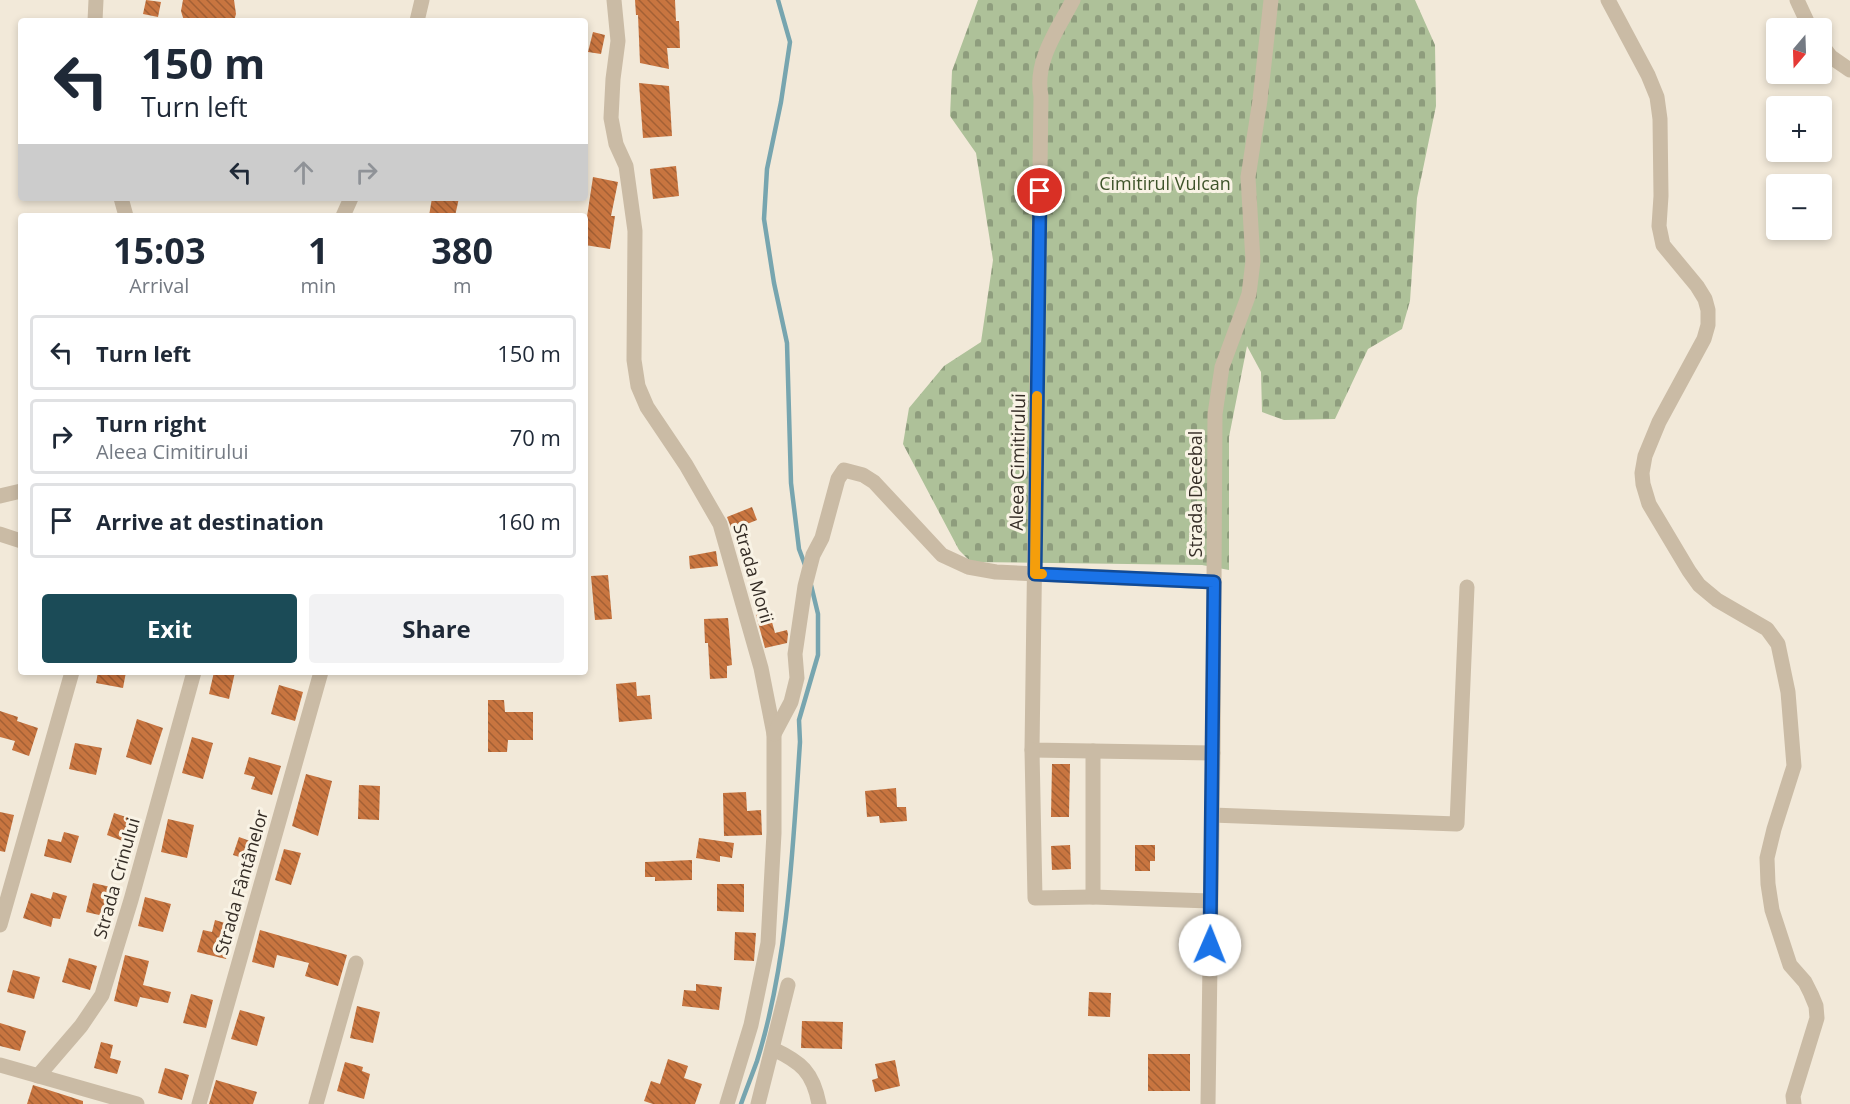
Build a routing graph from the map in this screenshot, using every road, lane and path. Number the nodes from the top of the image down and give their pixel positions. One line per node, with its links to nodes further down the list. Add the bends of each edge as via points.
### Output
1 (96, 0): 8 (street)
2 (422, 0): 9 (street)
3 (614, 0): 23 (street, Strada Morii, via 618,41 611,118 626,166 635,231 634,360 638,386 720,524 762,668)
4 (1073, 0): 17 (street, Aleea Cimitirului, via 1044,58 1039,84)
5 (1271, 0): 18 (street, Strada Decebal, via 1248,177 1253,261 1249,294 1222,367 1215,414)
6 (1608, 0): 43 (street, via 1657,97 1659,226 1663,244 1697,286 1708,310 1704,339 1645,456 1643,484 1649,504 1700,585 1717,600 1767,629 1778,644 1788,692 1794,766 1773,829 1767,858 1768,884 1790,965 1808,988 1817,1018 1793,1096)
7 (1797, 0): 10 (street)
8 (95, 18)
9 (418, 18)
10 (1805, 18)
11 (1832, 58): 12 (street)
12 (1850, 70)
13 (18, 492): 14 (street)
14 (0, 495)
15 (0, 534): 16 (street)
16 (18, 540)
17 (1035, 574): 18 (street); 23 (street, via 980,570 956,563 942,555 874,482 844,470 805,586 795,654 797,678 791,702); 24 (street, Aleea Cimitirului)
18 (1214, 582): 26 (street, Strada Decebal)
19 (1467, 586): 27 (street, via 1457,824)
20 (71, 675): 30 (street)
21 (193, 675): 35 (street, Strada Crinului, via 102,995)
22 (320, 675): 37 (street, Strada Fântânelor)
23 (774, 734): 39 (street, Strada Morii, via 768,943 751,1025)
24 (1032, 750): 25 (street); 28 (street, Aleea Cimitirului, via 1035,898)
25 (1093, 751): 26 (street); 28 (street)
26 (1214, 753): 27 (street, Strada Decebal)
27 (1212, 815): 29 (street, Strada Decebal)
28 (1093, 897): 29 (street)
29 (1210, 901): 42 (street, Strada Decebal)
30 (0, 925)
31 (356, 963): 38 (street)
32 (788, 985): 33 (street)
33 (773, 1049): 40 (street); 41 (street, via 805,1068)
34 (0, 1065): 35 (street)
35 (38, 1076): 36 (street)
36 (137, 1104)
37 (199, 1104)
38 (316, 1104)
39 (727, 1104)
40 (758, 1104)
41 (819, 1104)
42 (1208, 1104)
43 (1794, 1104)

